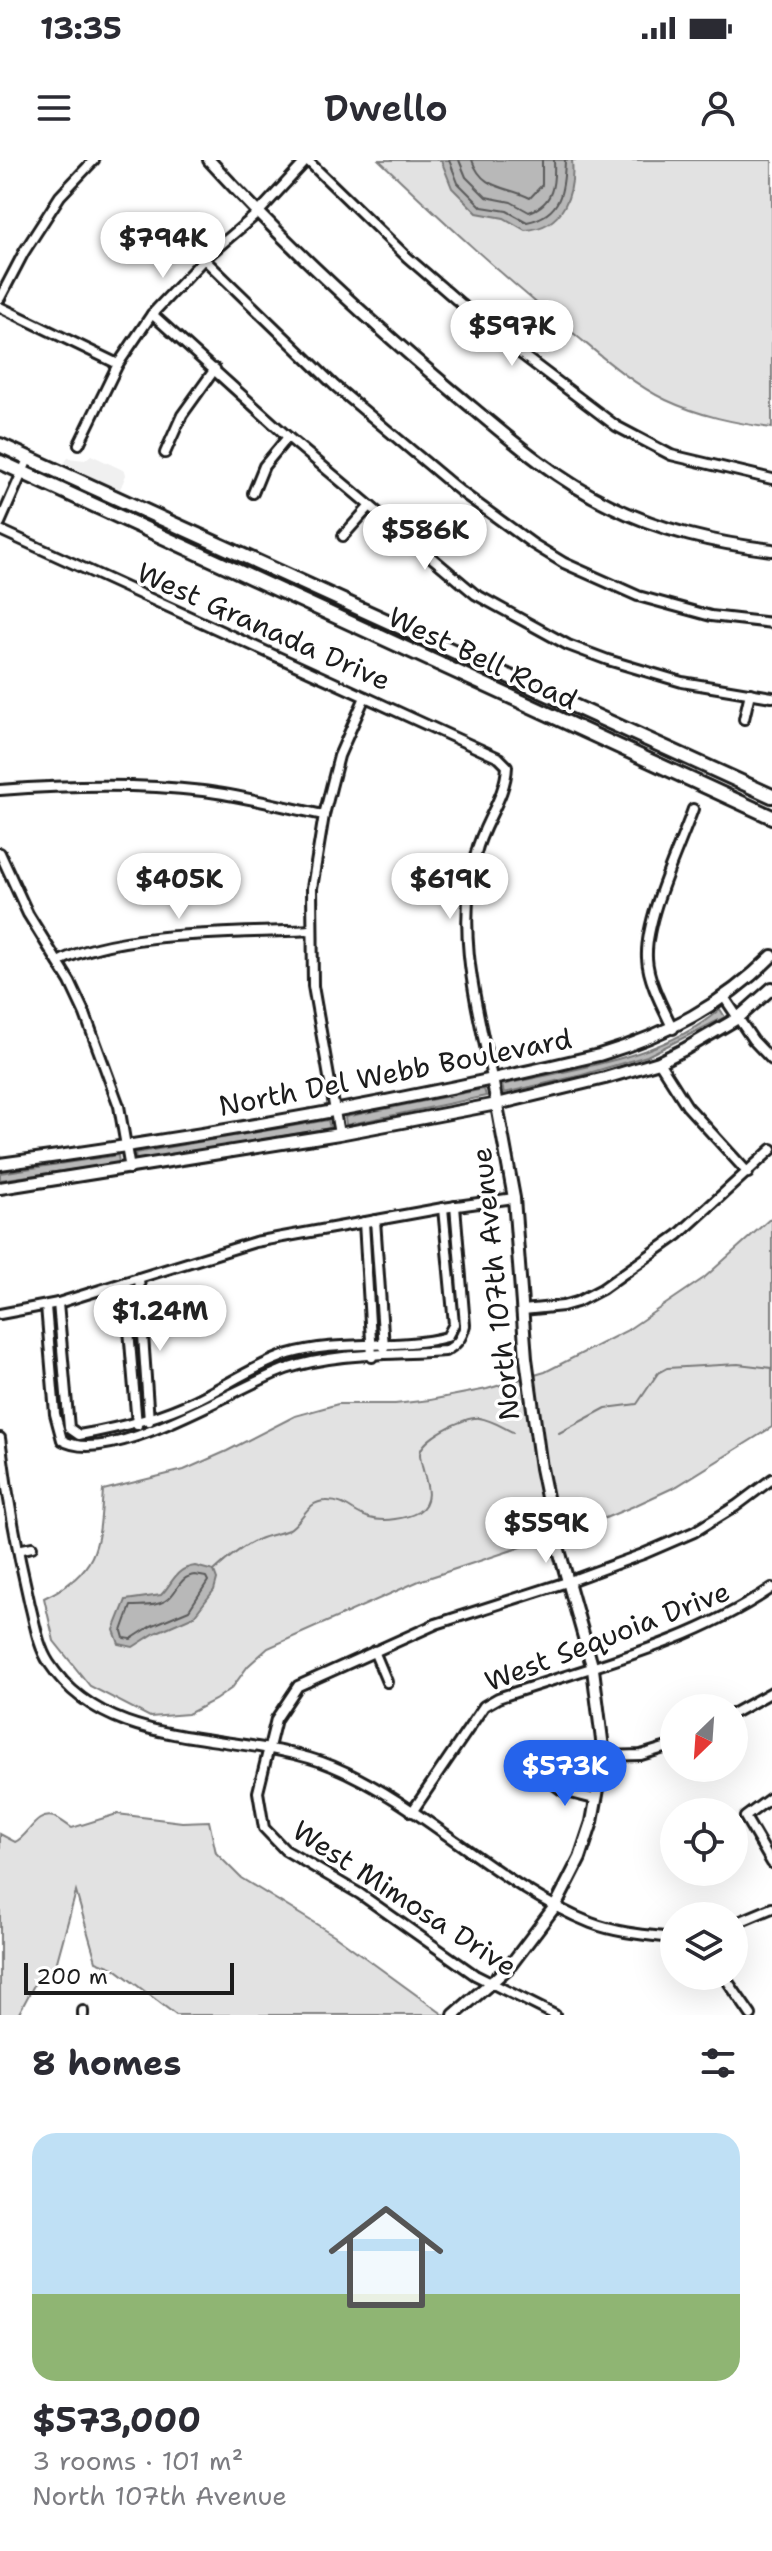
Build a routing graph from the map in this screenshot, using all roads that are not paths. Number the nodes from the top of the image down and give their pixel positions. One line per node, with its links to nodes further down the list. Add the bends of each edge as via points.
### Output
1 (94, 160): 6 (street, via 60,196)
2 (209, 160): 4 (street)
3 (307, 160): 4 (street); 18 (street, via 407,257 616,426 671,455)
4 (258, 213): 5 (street); 24 (street, via 379,329 563,478 605,504 660,527 707,541)
5 (204, 259): 8 (street); 25 (street, via 335,386 460,491 533,544 638,596 711,616)
6 (0, 298)
7 (0, 307): 9 (street)
8 (152, 314): 9 (street); 10 (street)
9 (118, 364): 12 (street)
10 (215, 369): 11 (street); 14 (street, via 182,415)
11 (288, 437): 19 (street, via 264,466); 20 (street)
12 (79, 444)
13 (0, 445): 15 (main road, West Bell Road)
14 (165, 453)
15 (28, 459): 17 (street); 32 (main road, West Bell Road)
16 (0, 462): 17 (main road, West Bell Road)
17 (21, 473): 21 (street); 35 (main road, West Bell Road)
18 (772, 479)
19 (253, 493)
20 (370, 506): 23 (street); 26 (street, via 475,594 568,645 682,682)
21 (0, 523)
22 (0, 530): 27 (street, West Granada Drive)
23 (343, 536)
24 (772, 550)
25 (772, 623)
26 (750, 693): 28 (street); 29 (street)
27 (365, 697): 30 (street, West Granada Drive); 34 (street, via 339,756)
28 (772, 697)
29 (744, 719)
30 (507, 766): 46 (street, North 107th Avenue, via 507,779 476,850 467,902 469,971)
31 (0, 790): 34 (street, via 165,787)
32 (772, 796)
33 (693, 809): 43 (street, via 648,948 647,961)
34 (324, 815): 37 (street)
35 (772, 817)
36 (0, 853): 39 (street)
37 (311, 930): 39 (street, via 142,940); 48 (street, via 315,1000)
38 (770, 960): 41 (street, North Del Webb Boulevard)
39 (58, 962): 50 (street, via 103,1058)
40 (772, 988): 42 (street, North Del Webb Boulevard)
41 (724, 997): 42 (street); 43 (street, North Del Webb Boulevard)
42 (738, 1018): 44 (street); 45 (street, North Del Webb Boulevard)
43 (673, 1029): 46 (street, North Del Webb Boulevard, via 599,1055)
44 (772, 1060)
45 (659, 1062): 47 (street, North Del Webb Boulevard); 54 (street, via 687,1106)
46 (492, 1078): 47 (street, North 107th Avenue); 48 (street, North Del Webb Boulevard)
47 (497, 1104): 49 (street, North Del Webb Boulevard); 56 (street, North 107th Avenue)
48 (336, 1110): 49 (street); 50 (street, North Del Webb Boulevard)
49 (339, 1134): 53 (street, North Del Webb Boulevard)
50 (126, 1147): 52 (street, North Del Webb Boulevard); 53 (street)
51 (772, 1149): 54 (street)
52 (0, 1164)
53 (130, 1169): 55 (street, North Del Webb Boulevard)
54 (748, 1173): 65 (street, via 678,1235 602,1289 563,1306)
55 (0, 1188)
56 (514, 1198): 57 (street); 65 (street, North 107th Avenue)
57 (455, 1206): 58 (street); 69 (street, via 463,1334 445,1351)
58 (443, 1208): 59 (street); 67 (street, via 451,1331 441,1339)
59 (375, 1220): 60 (street); 67 (street)
60 (364, 1222): 61 (street, via 255,1242); 68 (street)
61 (139, 1278): 62 (street); 71 (street)
62 (125, 1282): 63 (street); 72 (street)
63 (58, 1303): 64 (street); 72 (street, via 69,1428 79,1435)
64 (46, 1306): 66 (street); 74 (street, via 62,1440 89,1446)
65 (523, 1310): 79 (street, North 107th Avenue, via 541,1468)
66 (0, 1314)
67 (384, 1343): 68 (street); 69 (street)
68 (372, 1344): 70 (street); 71 (street, via 289,1355)
69 (385, 1356): 70 (street)
70 (372, 1357): 73 (street, via 288,1369)
71 (149, 1418): 72 (street); 73 (street)
72 (137, 1422): 74 (street)
73 (150, 1430): 74 (street)
74 (138, 1434)
75 (0, 1438): 78 (street)
76 (772, 1479): 79 (street, West Mimosa Drive, via 694,1532)
77 (32, 1547): 78 (street)
78 (18, 1550): 86 (street, via 36,1633 49,1662 74,1690 124,1722)
79 (567, 1582): 81 (street, West Mimosa Drive, via 436,1624); 82 (street, North 107th Avenue)
80 (772, 1588): 82 (street, West Sequoia Drive, via 671,1641)
81 (374, 1651): 83 (street); 86 (street, West Mimosa Drive, via 298,1686 276,1719)
82 (593, 1669): 88 (street, North 107th Avenue); 92 (street, West Sequoia Drive, via 536,1684 484,1706)
83 (387, 1682)
84 (772, 1692): 85 (street)
85 (748, 1705)
86 (270, 1748): 92 (street, via 331,1765); 98 (street, West Mimosa Drive, via 258,1792 264,1828 285,1850)
87 (660, 1749): 88 (street)
88 (604, 1756): 91 (street, North 107th Avenue)
89 (551, 1782): 91 (street)
90 (772, 1797): 93 (street, via 745,1817)
91 (594, 1799): 94 (street, North 107th Avenue, via 580,1858)
92 (412, 1812): 94 (street)
93 (772, 1863)
94 (556, 1905): 97 (street, via 592,1923); 98 (street, North 107th Avenue)
95 (772, 1908): 96 (street)
96 (748, 1918)
97 (660, 1937)
98 (491, 1983): 100 (street, North 107th Avenue); 101 (street, West Mimosa Drive)
99 (734, 1990): 102 (street)
100 (454, 2015)
101 (555, 2015)
102 (751, 2015)

